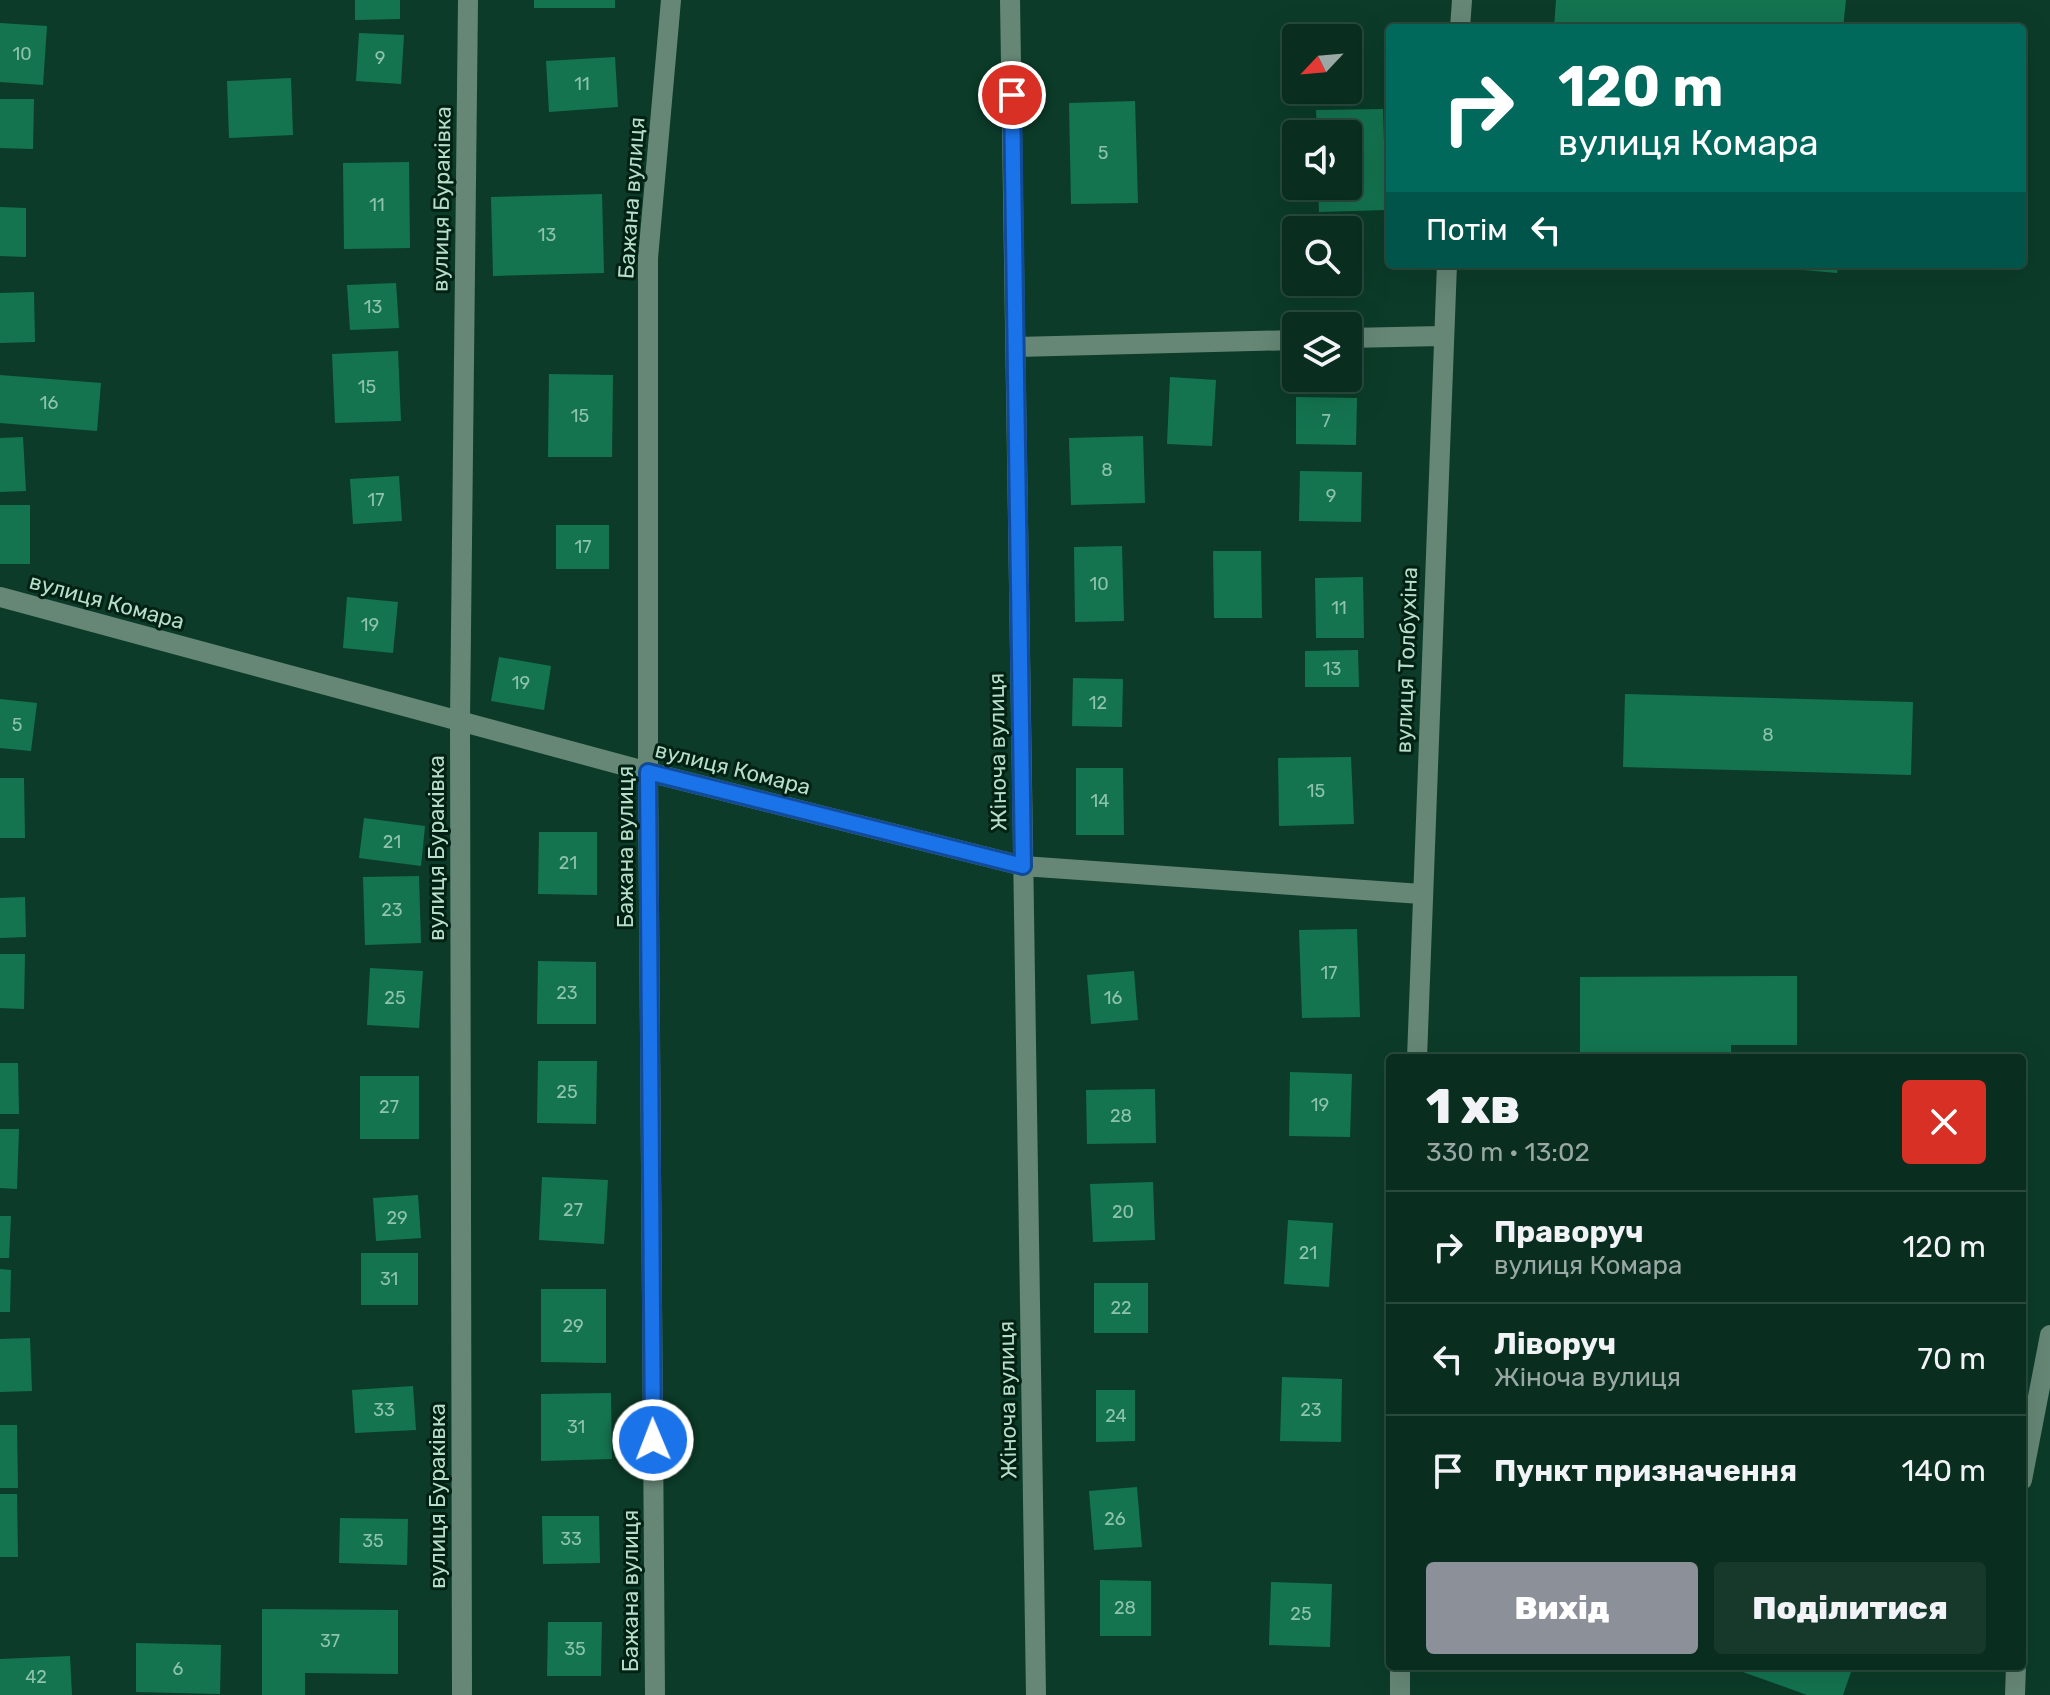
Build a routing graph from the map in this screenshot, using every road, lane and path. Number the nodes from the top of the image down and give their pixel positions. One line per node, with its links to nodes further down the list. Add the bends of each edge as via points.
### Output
1 (468, 0): 12 (street, вулиця Бураківка)
2 (671, 0): 13 (street, Бажана вулиця, via 648,258)
3 (1010, 0): 10 (street, Жіноча вулиця)
4 (1462, 0): 5 (street)
5 (1460, 24)
6 (1447, 268): 7 (street, вулиця Толбухіна)
7 (1442, 336): 8 (street); 15 (street, вулиця Толбухіна)
8 (1362, 338)
9 (1282, 340): 10 (street)
10 (1016, 347): 14 (street, Жіноча вулиця)
11 (0, 597): 12 (street, вулиця Комара)
12 (460, 721): 13 (street, вулиця Комара); 21 (street, вулиця Бураківка)
13 (648, 772): 14 (street, вулиця Комара); 22 (street, Бажана вулиця)
14 (1023, 866): 15 (street, вулиця Комара); 23 (street, Жіноча вулиця)
15 (1421, 894): 16 (street, вулиця Толбухіна)
16 (1417, 1054)
17 (2050, 1335): 18 (street)
18 (2026, 1459)
19 (1400, 1670): 24 (street)
20 (2016, 1670): 25 (street)
21 (462, 1695)
22 (655, 1695)
23 (1036, 1695)
24 (1400, 1695)
25 (2015, 1695)

